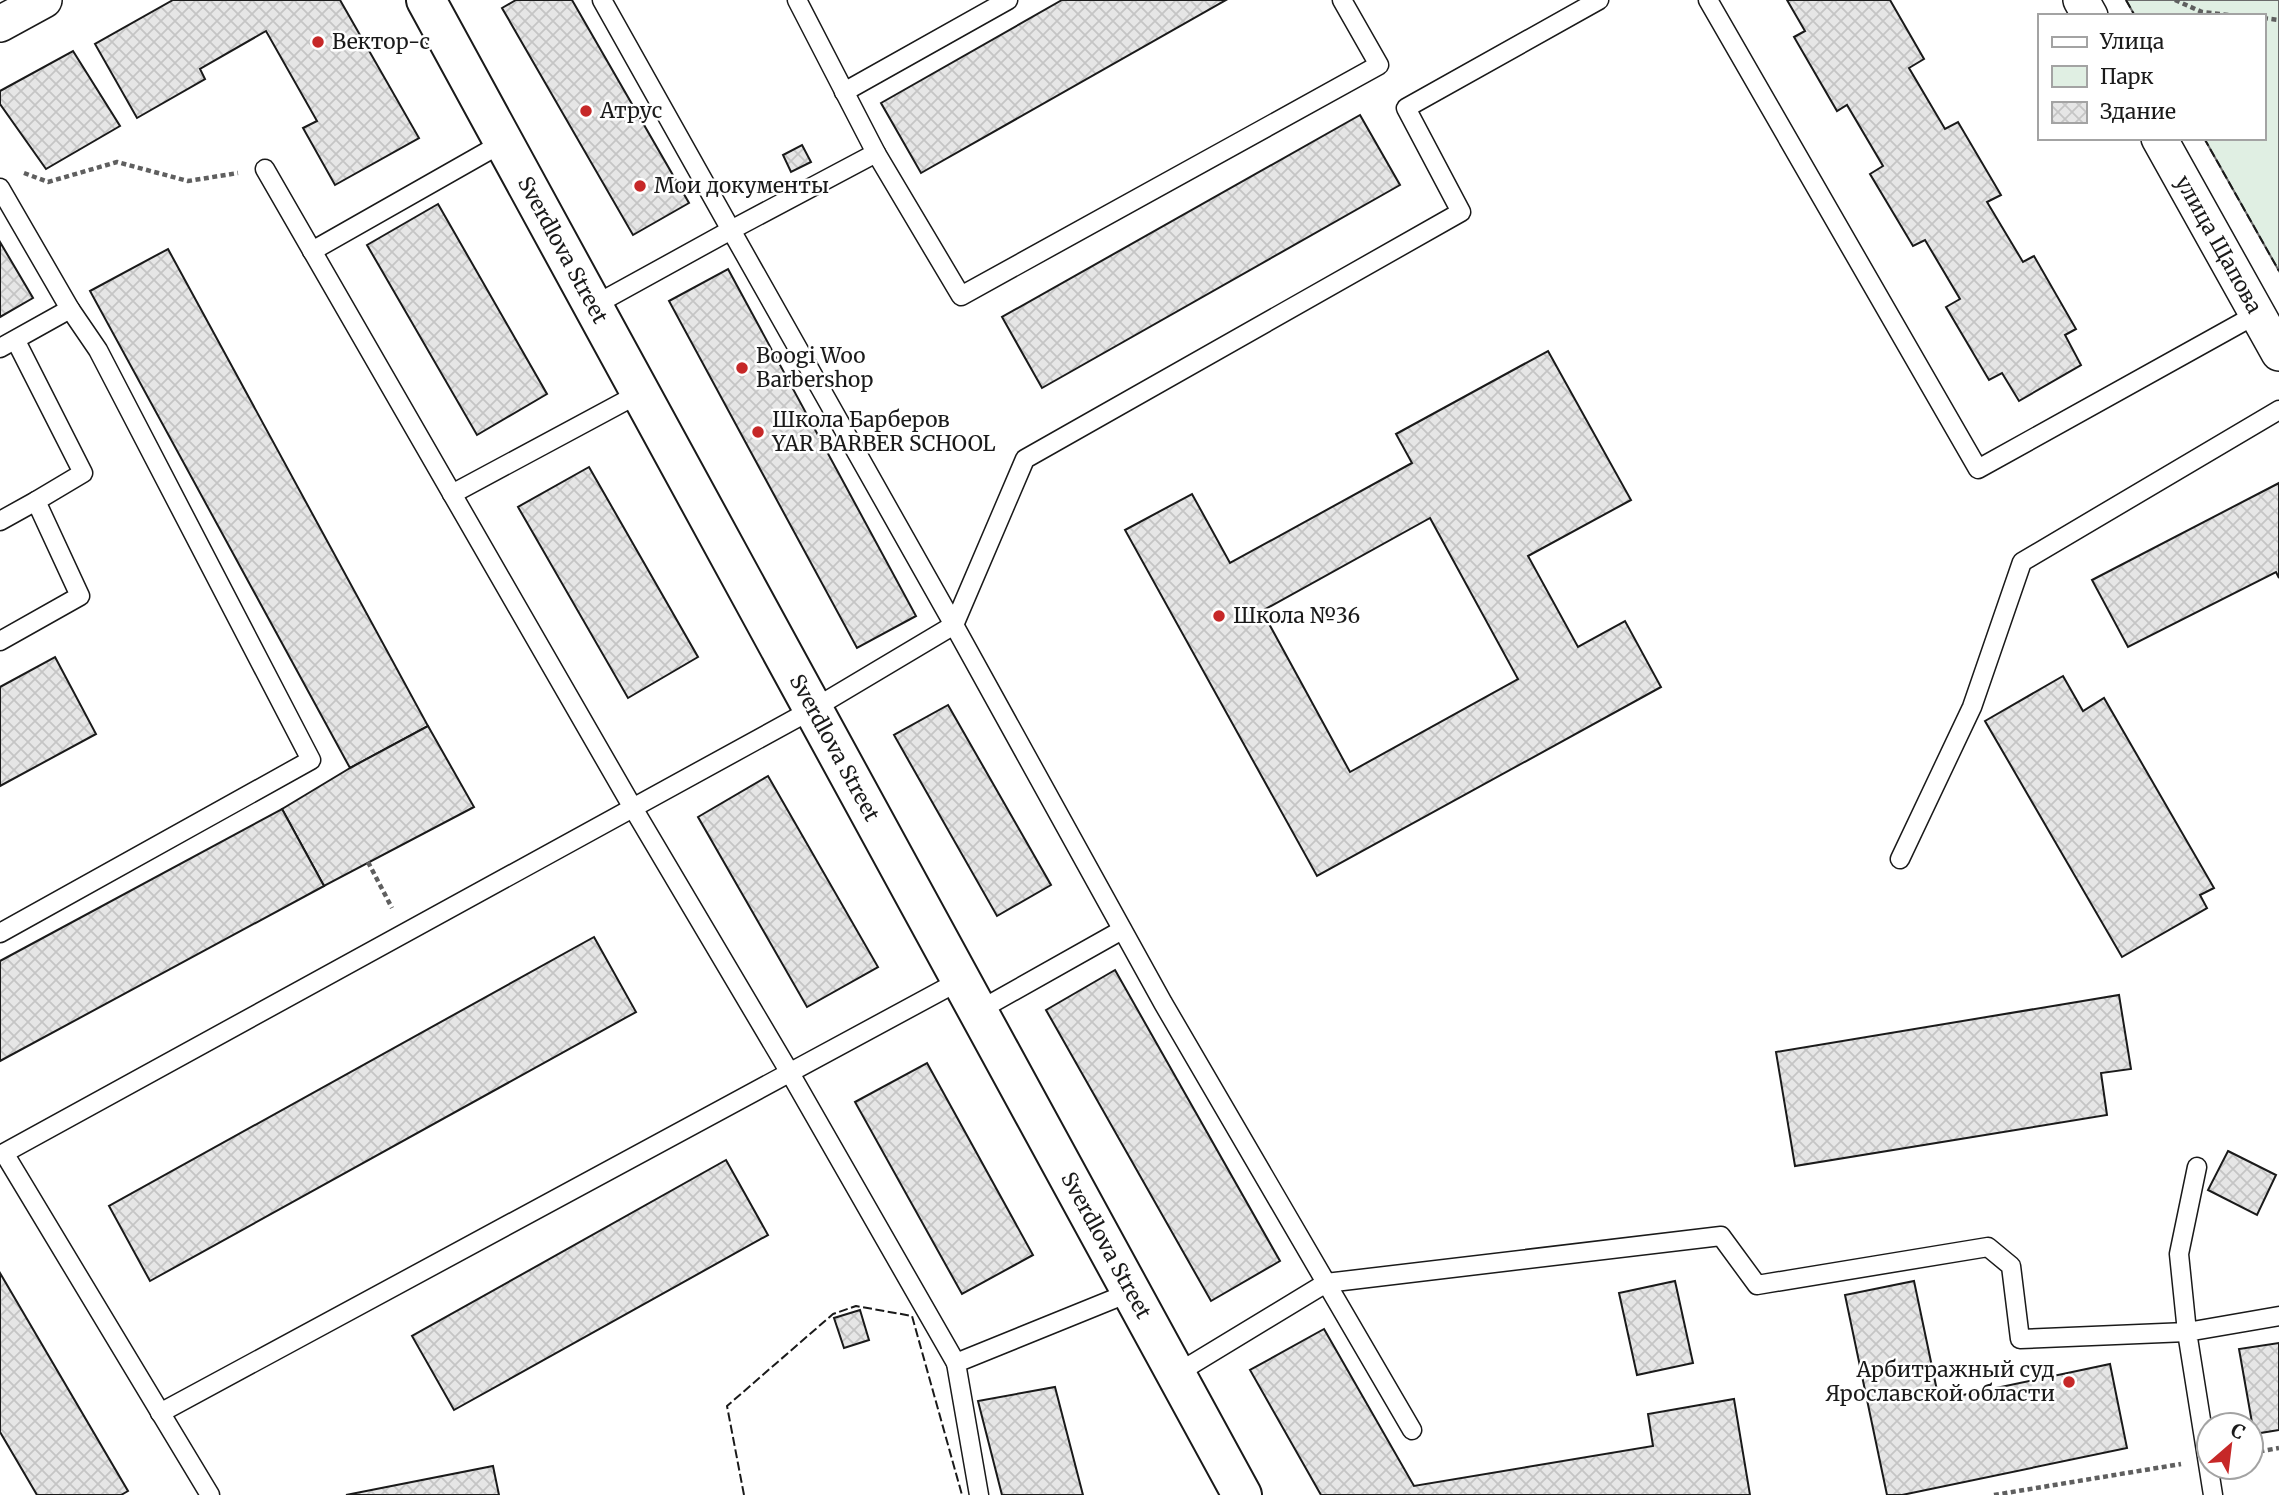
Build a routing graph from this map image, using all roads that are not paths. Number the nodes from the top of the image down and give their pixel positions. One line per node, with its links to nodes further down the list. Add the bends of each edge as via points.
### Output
1 (44, 0): 9 (street)
2 (603, 0): 16 (lane)
3 (797, 0): 10 (lane)
4 (1008, 0): 10 (lane)
5 (1342, 0): 13 (lane, via 1379,65 961,296)
6 (1599, 0): 28 (lane, via 1406,108 1461,212 1025,459)
7 (1707, 0): 20 (lane, via 1978,469)
8 (436, 4): 12 (street, Sverdlova Street)
9 (0, 24)
10 (844, 92): 13 (lane)
11 (2160, 140): 20 (street, улица Щапова)
12 (504, 142): 17 (lane); 18 (street, Sverdlova Street)
13 (876, 153): 16 (lane)
14 (265, 169): 17 (lane)
15 (0, 188): 19 (lane)
16 (731, 230): 18 (lane); 28 (lane)
17 (312, 251): 25 (lane)
18 (593, 306): 23 (street, Sverdlova Street)
19 (70, 309): 21 (lane); 34 (lane, via 98,350 311,760)
20 (2257, 314): 22 (street, улица Щапова)
21 (8, 344): 26 (lane, via 83,473)
22 (2279, 353)
23 (640, 393): 25 (lane); 30 (street, Sverdlova Street)
24 (2279, 410): 32 (lane, via 2022,562 1972,707)
25 (452, 494): 31 (lane)
26 (36, 501): 27 (lane); 29 (lane, via 80,596)
27 (0, 520)
28 (954, 625): 30 (lane); 33 (lane)
29 (0, 641)
30 (813, 709): 31 (lane); 35 (street, Sverdlova Street)
31 (632, 808): 36 (lane); 44 (lane, via 4,1153)
32 (1900, 859)
33 (1122, 930): 35 (lane); 38 (lane)
34 (0, 933)
35 (970, 995): 36 (lane); 39 (street, Sverdlova Street)
36 (790, 1073): 42 (lane); 44 (lane)
37 (2197, 1167): 41 (lane, via 2179,1254)
38 (1326, 1283): 41 (lane, via 1721,1236 1757,1285 1989,1247 2011,1266 2020,1339); 43 (lane); 45 (lane)
39 (1131, 1292): 42 (lane); 43 (street, Sverdlova Street)
40 (2279, 1316): 41 (lane)
41 (2187, 1332): 49 (lane)
42 (956, 1363): 47 (lane)
43 (1176, 1374): 48 (street, Sverdlova Street)
44 (160, 1413): 46 (lane)
45 (1412, 1430)
46 (210, 1495)
47 (979, 1495)
48 (1242, 1495)
49 (2213, 1495)

